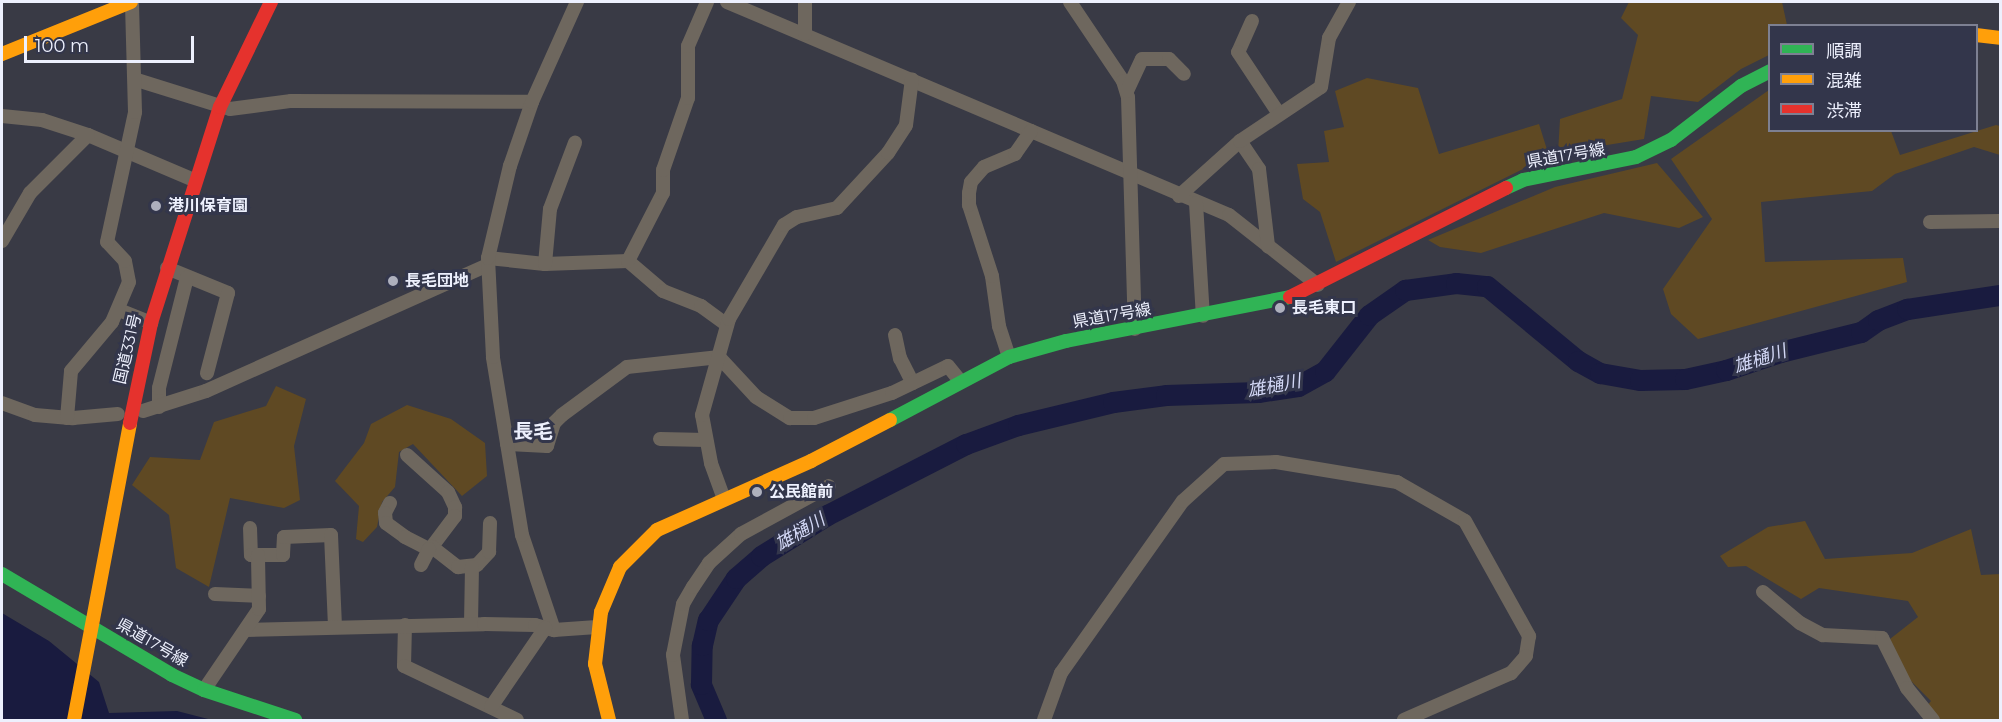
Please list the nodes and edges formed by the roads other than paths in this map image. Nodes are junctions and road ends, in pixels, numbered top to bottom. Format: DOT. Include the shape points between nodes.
graph roads {
  1 [pos="132,2"];
  2 [pos="271,2"];
  3 [pos="577,2"];
  4 [pos="707,2"];
  5 [pos="727,2"];
  6 [pos="806,2"];
  7 [pos="1070,2"];
  8 [pos="1349,2"];
  9 [pos="1252,21"];
  10 [pos="805,34"];
  11 [pos="1978,35"];
  12 [pos="2001,38"];
  13 [pos="2,54"];
  14 [pos="1768,72"];
  15 [pos="1184,74"];
  16 [pos="912,79"];
  17 [pos="136,80"];
  18 [pos="1126,91"];
  19 [pos="532,102"];
  20 [pos="220,108"];
  21 [pos="1279,114"];
  22 [pos="2,116"];
  23 [pos="1030,131"];
  24 [pos="88,135"];
  25 [pos="1240,141"];
  26 [pos="575,142"];
  27 [pos="128,151"];
  28 [pos="1131,176"];
  29 [pos="194,180"];
  30 [pos="1179,196"];
  31 [pos="1196,203"];
  32 [pos="2001,221"];
  33 [pos="1930,222"];
  34 [pos="2,241"];
  35 [pos="1268,246"];
  36 [pos="628,261"];
  37 [pos="488,262"];
  38 [pos="545,264"];
  39 [pos="167,268"];
  40 [pos="187,277"];
  41 [pos="1318,285"];
  42 [pos="119,310"];
  43 [pos="1203,316"];
  44 [pos="151,324"];
  45 [pos="727,325"];
  46 [pos="1135,329"];
  47 [pos="895,335"];
  48 [pos="719,357"];
  49 [pos="1009,357"];
  50 [pos="207,373"];
  51 [pos="960,381"];
  52 [pos="913,384"];
  53 [pos="2,403"];
  54 [pos="159,407"];
  55 [pos="143,411"];
  56 [pos="118,414"];
  57 [pos="67,418"];
  58 [pos="660,439"];
  59 [pos="706,440"];
  60 [pos="507,444"];
  61 [pos="407,455"];
  62 [pos="829,486"];
  63 [pos="724,499"];
  64 [pos="390,503"];
  65 [pos="490,523"];
  66 [pos="250,528"];
  67 [pos="430,548"];
  68 [pos="258,555"];
  69 [pos="421,566"];
  70 [pos="472,567"];
  71 [pos="2,574"];
  72 [pos="1763,592"];
  73 [pos="215,594"];
  74 [pos="259,596"];
  75 [pos="471,624"];
  76 [pos="405,625"];
  77 [pos="335,626"];
  78 [pos="597,627"];
  79 [pos="550,628"];
  80 [pos="246,630"];
  81 [pos="204,690"];
  82 [pos="494,708"];
  83 [pos="74,720"];
  84 [pos="295,720"];
  85 [pos="486,720"];
  86 [pos="517,720"];
  87 [pos="609,720"];
  88 [pos="682,720"];
  89 [pos="1044,720"];
  90 [pos="1404,720"];
  91 [pos="1933,720"];
  1 -- 13 [label="main road"];
  1 -- 17 [label="street"];
  2 -- 20 [label="main road, 国道331号"];
  3 -- 19 [label="street"];
  4 -- 36 [label="street" via="688,46 688,98 663,170 663,193"];
  5 -- 10 [label="street"];
  6 -- 10 [label="street"];
  7 -- 18 [label="street"];
  8 -- 21 [label="street" via="1329,38 1321,87"];
  9 -- 21 [label="street" via="1238,52"];
  10 -- 16 [label="street"];
  11 -- 12 [label="main road"];
  14 -- 41 [label="main road, 県道17号線" via="1741,86 1655,149 1616,163 1523,180"];
  15 -- 18 [label="street" via="1169,59 1142,59"];
  16 -- 23 [label="street"];
  16 -- 45 [label="street" via="906,125 888,153 837,208 797,217 784,225"];
  17 -- 20 [label="street" via="182,92"];
  17 -- 27 [label="street"];
  18 -- 28 [label="street"];
  19 -- 20 [label="street" via="291,101"];
  19 -- 37 [label="street" via="510,166"];
  20 -- 29 [label="main road, 国道331号"];
  21 -- 25 [label="street"];
  22 -- 24 [label="street" via="42,120"];
  23 -- 28 [label="street"];
  23 -- 49 [label="street" via="1015,154 984,167 971,182 969,193"];
  24 -- 27 [label="street"];
  24 -- 34 [label="street" via="30,193"];
  25 -- 30 [label="street"];
  25 -- 35 [label="street" via="1259,169"];
  26 -- 38 [label="street" via="550,209"];
  27 -- 29 [label="street"];
  27 -- 42 [label="street" via="107,242 130,272"];
  28 -- 30 [label="street"];
  28 -- 46 [label="street"];
  29 -- 39 [label="main road, 国道331号"];
  30 -- 31 [label="street"];
  31 -- 35 [label="street" via="1229,215"];
  31 -- 43 [label="street"];
  32 -- 33 [label="street"];
  35 -- 41 [label="street"];
  36 -- 38 [label="street"];
  36 -- 45 [label="street" via="663,291 701,306"];
  37 -- 38 [label="street"];
  37 -- 54 [label="street" via="206,392"];
  37 -- 60 [label="street" via="493,357"];
  39 -- 40 [label="street"];
  39 -- 44 [label="main road, 国道331号"];
  40 -- 50 [label="street" via="228,293"];
  40 -- 54 [label="street" via="159,388"];
  41 -- 43 [label="main road, 県道17号線" via="1268,304"];
  42 -- 44 [label="street"];
  42 -- 57 [label="street" via="102,337 71,371"];
  43 -- 46 [label="main road, 県道17号線"];
  44 -- 83 [label="main road, 国道331号" via="120,467"];
  45 -- 48 [label="street"];
  46 -- 49 [label="main road, 県道17号線"];
  47 -- 52 [label="street"];
  48 -- 52 [label="street" via="756,398 790,418 814,418"];
  48 -- 59 [label="street" via="702,415"];
  48 -- 60 [label="street" via="621,368 554,423 547,446"];
  49 -- 51 [label="main road, 県道17号線"];
  51 -- 52 [label="street" via="948,366"];
  51 -- 63 [label="main road, 県道17号線" via="811,461"];
  53 -- 57 [label="street" via="35,415"];
  54 -- 55 [label="street"];
  56 -- 57 [label="street"];
  58 -- 59 [label="street"];
  59 -- 63 [label="street"];
  60 -- 79 [label="street" via="522,535"];
  61 -- 67 [label="street" via="448,492 455,507 455,516"];
  62 -- 88 [label="street" via="734,538 709,563 693,587 683,604 673,655"];
  63 -- 78 [label="main road, 県道17号線" via="657,530 636,548 615,576"];
  64 -- 67 [label="street" via="386,523"];
  65 -- 70 [label="street" via="489,552"];
  66 -- 68 [label="street" via="251,555"];
  67 -- 69 [label="street"];
  67 -- 70 [label="street" via="458,567"];
  68 -- 74 [label="street"];
  68 -- 77 [label="street" via="283,555 284,537 330,535"];
  70 -- 75 [label="street"];
  71 -- 81 [label="main road, 県道17号線"];
  72 -- 91 [label="street" via="1800,623 1823,635 1882,638 1907,688"];
  73 -- 74 [label="street"];
  74 -- 80 [label="street" via="259,609"];
  75 -- 76 [label="street"];
  75 -- 79 [label="street"];
  76 -- 77 [label="street"];
  76 -- 82 [label="street" via="404,666"];
  77 -- 80 [label="street"];
  78 -- 79 [label="street"];
  78 -- 87 [label="main road, 県道17号線" via="595,664"];
  79 -- 82 [label="street"];
  80 -- 81 [label="street"];
  81 -- 84 [label="main road, 県道17号線"];
  82 -- 85 [label="street"];
  82 -- 86 [label="street"];
  89 -- 90 [label="street" via="1061,673 1183,501 1224,464 1276,462 1397,482 1465,521 1529,636 1526,656 1511,673"];
}
